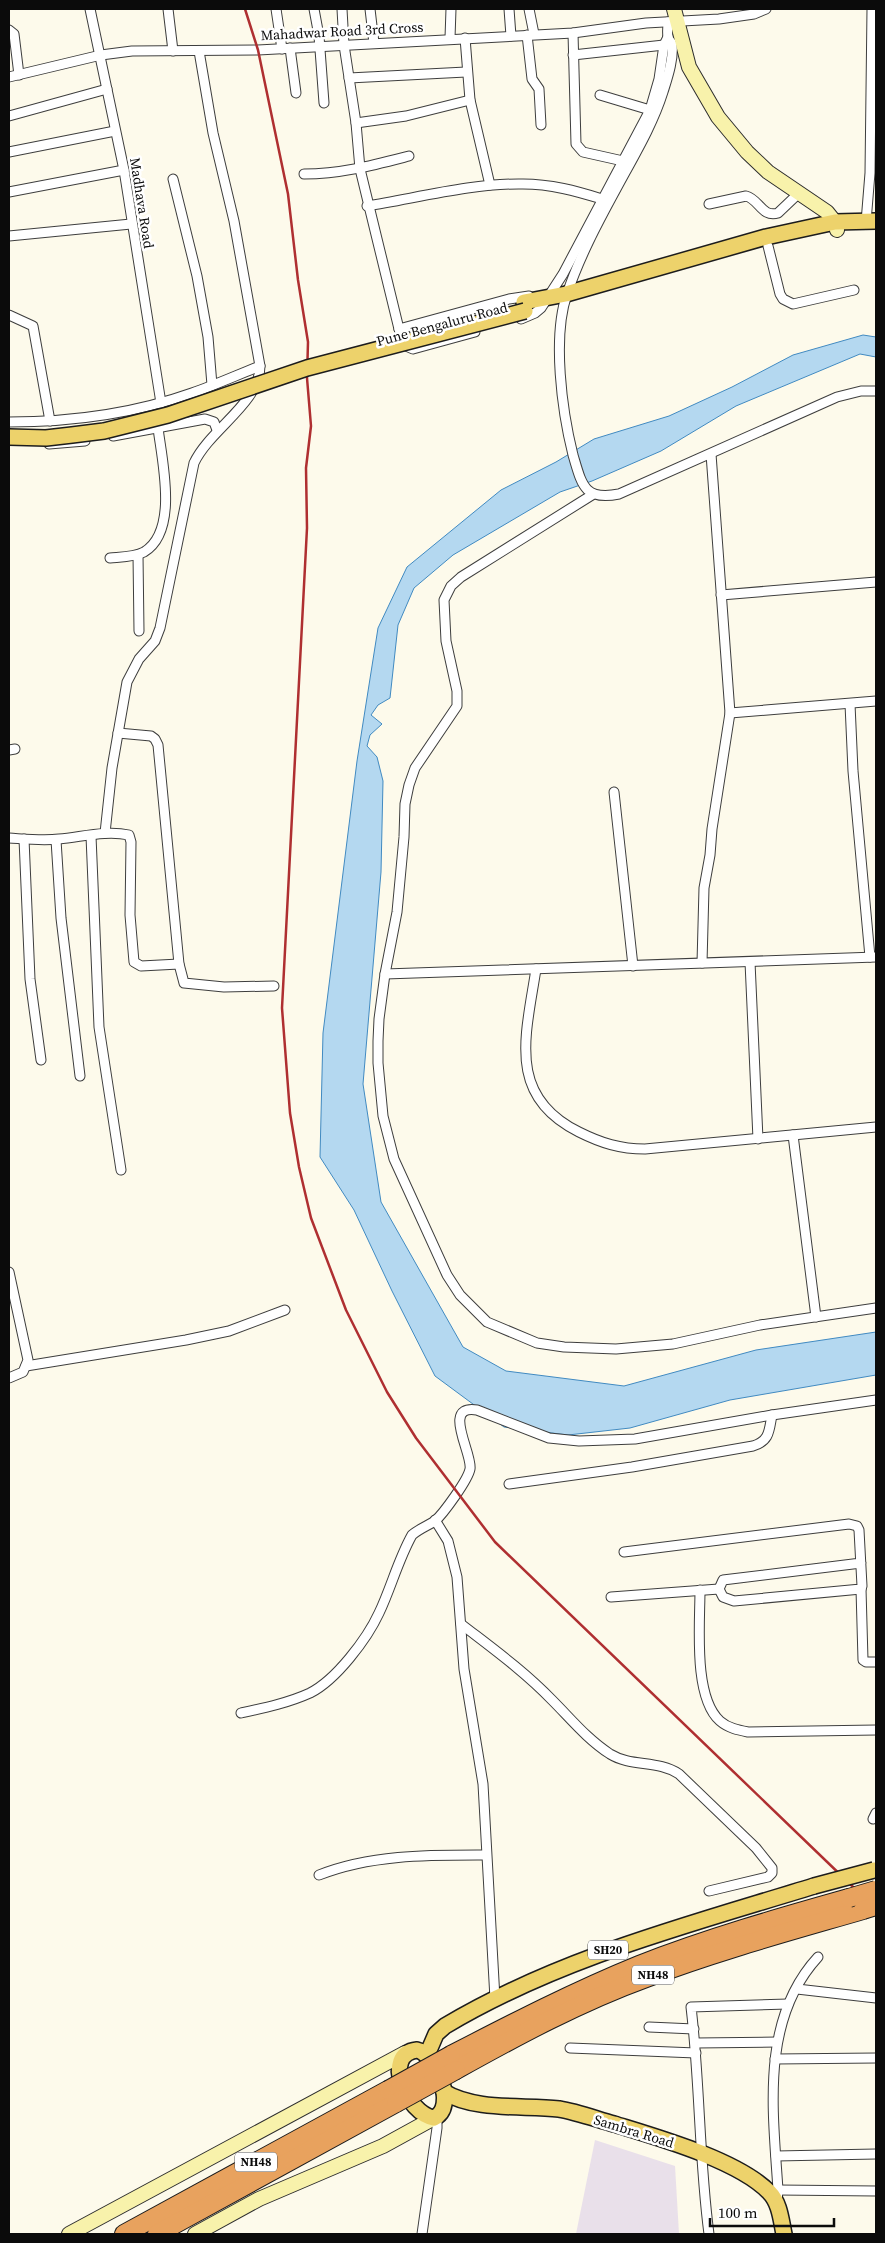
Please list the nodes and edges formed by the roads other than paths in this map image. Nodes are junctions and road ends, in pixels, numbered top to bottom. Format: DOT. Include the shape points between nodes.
graph roads {
  1 [pos="90,9"];
  2 [pos="168,9"];
  3 [pos="276,9"];
  4 [pos="314,9"];
  5 [pos="342,9"];
  6 [pos="370,9"];
  7 [pos="451,9"];
  8 [pos="509,9"];
  9 [pos="530,9"];
  10 [pos="674,9"];
  11 [pos="766,9"];
  12 [pos="872,9"];
  13 [pos="729,13"];
  14 [pos="673,22"];
  15 [pos="9,30"];
  16 [pos="573,33"];
  17 [pos="530,35"];
  18 [pos="511,36"];
  19 [pos="450,38"];
  20 [pos="465,38"];
  21 [pos="666,41"];
  22 [pos="374,44"];
  23 [pos="344,45"];
  24 [pos="320,47"];
  25 [pos="286,48"];
  26 [pos="173,51"];
  27 [pos="199,51"];
  28 [pos="101,55"];
  29 [pos="573,56"];
  30 [pos="466,72"];
  31 [pos="19,75"];
  32 [pos="9,78"];
  33 [pos="349,78"];
  34 [pos="107,89"];
  35 [pos="296,93"];
  36 [pos="600,95"];
  37 [pos="470,100"];
  38 [pos="324,103"];
  39 [pos="650,110"];
  40 [pos="9,116"];
  41 [pos="356,123"];
  42 [pos="541,125"];
  43 [pos="115,131"];
  44 [pos="9,152"];
  45 [pos="409,156"];
  46 [pos="623,161"];
  47 [pos="360,169"];
  48 [pos="124,170"];
  49 [pos="304,174"];
  50 [pos="173,179"];
  51 [pos="490,185"];
  52 [pos="9,192"];
  53 [pos="799,193"];
  54 [pos="602,199"];
  55 [pos="709,204"];
  56 [pos="367,206"];
  57 [pos="131,224"];
  58 [pos="873,224"];
  59 [pos="836,226"];
  60 [pos="9,236"];
  61 [pos="768,246"];
  62 [pos="854,290"];
  63 [pos="565,299"];
  64 [pos="535,304"];
  65 [pos="9,315"];
  66 [pos="399,329"];
  67 [pos="260,366"];
  68 [pos="212,385"];
  69 [pos="876,391"];
  70 [pos="161,403"];
  71 [pos="50,421"];
  72 [pos="9,422"];
  73 [pos="9,428"];
  74 [pos="158,428"];
  75 [pos="217,430"];
  76 [pos="9,437"];
  77 [pos="9,444"];
  78 [pos="711,454"];
  79 [pos="592,495"];
  80 [pos="138,555"];
  81 [pos="110,558"];
  82 [pos="876,582"];
  83 [pos="721,595"];
  84 [pos="139,631"];
  85 [pos="876,701"];
  86 [pos="850,704"];
  87 [pos="730,713"];
  88 [pos="118,733"];
  89 [pos="614,792"];
  90 [pos="105,833"];
  91 [pos="91,836"];
  92 [pos="9,838"];
  93 [pos="24,839"];
  94 [pos="56,840"];
  95 [pos="873,957"];
  96 [pos="750,962"];
  97 [pos="702,963"];
  98 [pos="179,964"];
  99 [pos="633,966"];
  100 [pos="536,970"];
  101 [pos="385,974"];
  102 [pos="274,986"];
  103 [pos="41,1060"];
  104 [pos="80,1076"];
  105 [pos="876,1127"];
  106 [pos="794,1136"];
  107 [pos="758,1139"];
  108 [pos="121,1170"];
  109 [pos="9,1272"];
  110 [pos="876,1308"];
  111 [pos="285,1310"];
  112 [pos="816,1317"];
  113 [pos="26,1366"];
  114 [pos="9,1378"];
  115 [pos="876,1400"];
  116 [pos="772,1414"];
  117 [pos="509,1484"];
  118 [pos="435,1520"];
  119 [pos="624,1552"];
  120 [pos="861,1564"];
  121 [pos="719,1589"];
  122 [pos="861,1589"];
  123 [pos="700,1590"];
  124 [pos="611,1597"];
  125 [pos="461,1624"];
  126 [pos="876,1662"];
  127 [pos="241,1713"];
  128 [pos="876,1730"];
  129 [pos="486,1855"];
  130 [pos="875,1870"];
  131 [pos="320,1875"];
  132 [pos="876,1890"];
  133 [pos="709,1891"];
  134 [pos="870,1908"];
  135 [pos="818,1957"];
  136 [pos="797,1989"];
  137 [pos="876,1998"];
  138 [pos="495,1999"];
  139 [pos="788,2004"];
  140 [pos="649,2027"];
  141 [pos="694,2030"];
  142 [pos="777,2042"];
  143 [pos="696,2043"];
  144 [pos="570,2048"];
  145 [pos="696,2053"];
  146 [pos="405,2054"];
  147 [pos="427,2055"];
  148 [pos="876,2058"];
  149 [pos="775,2059"];
  150 [pos="453,2063"];
  151 [pos="444,2092"];
  152 [pos="392,2097"];
  153 [pos="435,2117"];
  154 [pos="701,2154"];
  155 [pos="876,2154"];
  156 [pos="776,2156"];
  157 [pos="876,2191"];
  158 [pos="777,2196"];
  159 [pos="69,2234"];
  160 [pos="124,2234"];
  161 [pos="157,2234"];
  162 [pos="195,2234"];
  163 [pos="422,2234"];
  164 [pos="708,2234"];
  165 [pos="784,2234"];
  1 -- 28 [label="street, Madhava Road"];
  2 -- 26 [label="street"];
  3 -- 25 [label="street"];
  4 -- 24 [label="street"];
  5 -- 23 [label="street"];
  6 -- 22 [label="street"];
  7 -- 19 [label="street"];
  8 -- 18 [label="street"];
  9 -- 17 [label="street"];
  10 -- 14 [label="street"];
  11 -- 13 [label="street, Mahadwar Road 3rd Cross" via="754,14"];
  12 -- 58 [label="street" via="870,173"];
  13 -- 14 [label="street, Mahadwar Road 3rd Cross"];
  14 -- 16 [label="street, Mahadwar Road 3rd Cross"];
  14 -- 21 [label="street"];
  14 -- 53 [label="street" via="689,67 718,117 768,172"];
  15 -- 31 [label="street" via="14,34"];
  16 -- 17 [label="street, Mahadwar Road 3rd Cross"];
  16 -- 29 [label="street"];
  17 -- 18 [label="street, Mahadwar Road 3rd Cross"];
  17 -- 42 [label="street" via="531,76 539,90"];
  18 -- 20 [label="street, Mahadwar Road 3rd Cross"];
  19 -- 20 [label="street, Mahadwar Road 3rd Cross"];
  19 -- 22 [label="street, Mahadwar Road 3rd Cross"];
  20 -- 30 [label="street"];
  21 -- 29 [label="street"];
  21 -- 39 [label="street"];
  21 -- 63 [label="street" via="672,44 670,62 656,112 594,230"];
  22 -- 23 [label="street, Mahadwar Road 3rd Cross"];
  23 -- 24 [label="street, Mahadwar Road 3rd Cross"];
  23 -- 33 [label="street"];
  24 -- 25 [label="street, Mahadwar Road 3rd Cross"];
  24 -- 38 [label="street"];
  25 -- 27 [label="street, Mahadwar Road 3rd Cross"];
  25 -- 35 [label="street"];
  26 -- 27 [label="street, Mahadwar Road 3rd Cross"];
  26 -- 28 [label="street, Mahadwar Road 3rd Cross"];
  27 -- 67 [label="street"];
  28 -- 31 [label="street, Mahadwar Road 3rd Cross"];
  28 -- 34 [label="street, Madhava Road"];
  29 -- 46 [label="street" via="576,144 583,152"];
  30 -- 33 [label="street"];
  30 -- 37 [label="street"];
  31 -- 32 [label="street, Mahadwar Road 3rd Cross"];
  33 -- 41 [label="street"];
  34 -- 40 [label="street"];
  34 -- 43 [label="street, Madhava Road"];
  36 -- 39 [label="street"];
  37 -- 41 [label="street" via="406,116"];
  37 -- 51 [label="street"];
  39 -- 46 [label="street"];
  41 -- 47 [label="street"];
  43 -- 44 [label="street"];
  43 -- 48 [label="street, Madhava Road"];
  45 -- 47 [label="street"];
  46 -- 54 [label="street"];
  47 -- 49 [label="street"];
  47 -- 56 [label="street"];
  48 -- 52 [label="street"];
  48 -- 57 [label="street, Madhava Road"];
  50 -- 68 [label="street" via="197,276 208,337"];
  51 -- 54 [label="street" via="546,186"];
  51 -- 56 [label="street"];
  53 -- 55 [label="street" via="773,214 764,212 751,197 746,196"];
  53 -- 59 [label="street" via="826,212"];
  54 -- 64 [label="street" via="563,274"];
  56 -- 66 [label="street"];
  57 -- 60 [label="street"];
  57 -- 70 [label="street, Madhava Road"];
  58 -- 59 [label="main road"];
  59 -- 61 [label="main road"];
  59 -- 63 [label="main road" via="766,237"];
  61 -- 62 [label="street" via="780,294 787,303"];
  61 -- 63 [label="main road" via="610,293"];
  63 -- 64 [label="main road"];
  63 -- 79 [label="street" via="560,355 569,436 577,469"];
  64 -- 66 [label="street" via="530,296 509,298"];
  64 -- 66 [label="street" via="528,316 413,349 406,346"];
  64 -- 73 [label="main road, Pune Bengaluru Road" via="308,358 118,420 69,427"];
  64 -- 76 [label="main road, bridge" via="314,366 168,416 72,435"];
  65 -- 71 [label="street" via="33,326"];
  67 -- 68 [label="street"];
  67 -- 75 [label="street" via="260,378 254,390"];
  68 -- 70 [label="street"];
  69 -- 78 [label="street" via="837,397"];
  70 -- 71 [label="street" via="94,417"];
  71 -- 72 [label="street"];
  74 -- 75 [label="street" via="206,419 214,422"];
  74 -- 77 [label="street" via="64,444"];
  74 -- 80 [label="street" via="164,522 157,540"];
  75 -- 88 [label="street" via="201,448 194,463 160,628 155,641 129,676"];
  78 -- 79 [label="street" via="618,494"];
  78 -- 83 [label="street"];
  79 -- 101 [label="street" via="461,577 451,586 444,600 446,641 457,691 457,706 415,768 409,785 397,912"];
  80 -- 81 [label="street"];
  80 -- 84 [label="street"];
  82 -- 83 [label="street"];
  83 -- 87 [label="street"];
  85 -- 86 [label="street"];
  86 -- 87 [label="street"];
  86 -- 95 [label="street" via="854,781"];
  87 -- 97 [label="street" via="704,888"];
  88 -- 90 [label="street"];
  88 -- 98 [label="street" via="151,736 158,745"];
  89 -- 99 [label="street"];
  90 -- 91 [label="street"];
  90 -- 98 [label="street" via="131,837 130,915 134,962 141,966"];
  91 -- 94 [label="street"];
  91 -- 108 [label="street" via="99,1027"];
  92 -- 93 [label="street"];
  93 -- 94 [label="street"];
  93 -- 103 [label="street" via="30,979"];
  94 -- 104 [label="street" via="60,918"];
  95 -- 96 [label="street"];
  96 -- 97 [label="street"];
  96 -- 107 [label="street"];
  97 -- 99 [label="street"];
  98 -- 102 [label="street" via="182,980 189,985"];
  99 -- 100 [label="street"];
  100 -- 101 [label="street"];
  100 -- 107 [label="street" via="525,1056 532,1088 555,1117 616,1148"];
  101 -- 112 [label="street" via="378,1063 383,1116 394,1159 447,1275 460,1295 487,1322 537,1344 616,1349 673,1344 760,1325"];
  105 -- 106 [label="street"];
  106 -- 107 [label="street"];
  106 -- 112 [label="street"];
  109 -- 113 [label="street" via="27,1351"];
  110 -- 112 [label="street"];
  111 -- 113 [label="street" via="220,1333"];
  113 -- 114 [label="street" via="23,1372"];
  115 -- 116 [label="street"];
  116 -- 117 [label="street" via="769,1435 753,1446"];
  116 -- 118 [label="street" via="635,1439 579,1441 549,1438 477,1410 466,1410 459,1421 470,1472"];
  118 -- 125 [label="street" via="448,1541 453,1557"];
  118 -- 127 [label="street" via="412,1535 368,1634 330,1678 312,1692 295,1699"];
  119 -- 120 [label="street" via="849,1524 859,1530"];
  120 -- 121 [label="street" via="728,1579 723,1580"];
  120 -- 122 [label="street"];
  121 -- 122 [label="street" via="723,1597 734,1600"];
  121 -- 123 [label="street"];
  122 -- 126 [label="street" via="863,1660"];
  123 -- 124 [label="street"];
  123 -- 128 [label="street" via="701,1668 710,1706 719,1720 733,1729 748,1732"];
  125 -- 129 [label="street" via="464,1669 483,1784"];
  125 -- 133 [label="street" via="516,1666 581,1732 612,1755 664,1766 679,1774 756,1848 772,1868 768,1877"];
  129 -- 131 [label="street" via="377,1860"];
  129 -- 138 [label="street"];
  130 -- 138 [label="main road, SH20, bridge" via="617,1947 528,1982"];
  132 -- 150 [label="highway, NH48, bridge" via="722,1935 639,1965 573,1994"];
  134 -- 150 [label="highway, NH48" via="644,1978"];
  135 -- 136 [label="street"];
  136 -- 137 [label="street"];
  136 -- 139 [label="street"];
  138 -- 147 [label="main road, SH20" via="436,2034"];
  139 -- 141 [label="street" via="691,2007"];
  139 -- 142 [label="street"];
  140 -- 141 [label="street"];
  141 -- 143 [label="street"];
  142 -- 143 [label="street"];
  142 -- 149 [label="street"];
  143 -- 145 [label="street"];
  144 -- 145 [label="street"];
  145 -- 154 [label="street"];
  146 -- 147 [label="main road" via="417,2050"];
  146 -- 153 [label="main road" via="399,2070 405,2092 419,2113"];
  146 -- 159 [label="street"];
  147 -- 151 [label="main road"];
  148 -- 149 [label="street"];
  149 -- 156 [label="street"];
  150 -- 152 [label="highway, NH48, bridge"];
  151 -- 153 [label="main road" via="444,2107"];
  151 -- 154 [label="main road, Sambra Road" via="463,2102 566,2110 665,2139"];
  152 -- 160 [label="highway, NH48"];
  152 -- 161 [label="highway, NH48"];
  153 -- 162 [label="street" via="383,2146 258,2199"];
  153 -- 163 [label="street" via="437,2128"];
  154 -- 158 [label="main road, Sambra Road" via="752,2178"];
  154 -- 164 [label="street"];
  155 -- 156 [label="street"];
  156 -- 158 [label="street"];
  157 -- 158 [label="street"];
  158 -- 165 [label="main road, Sambra Road"];
}
